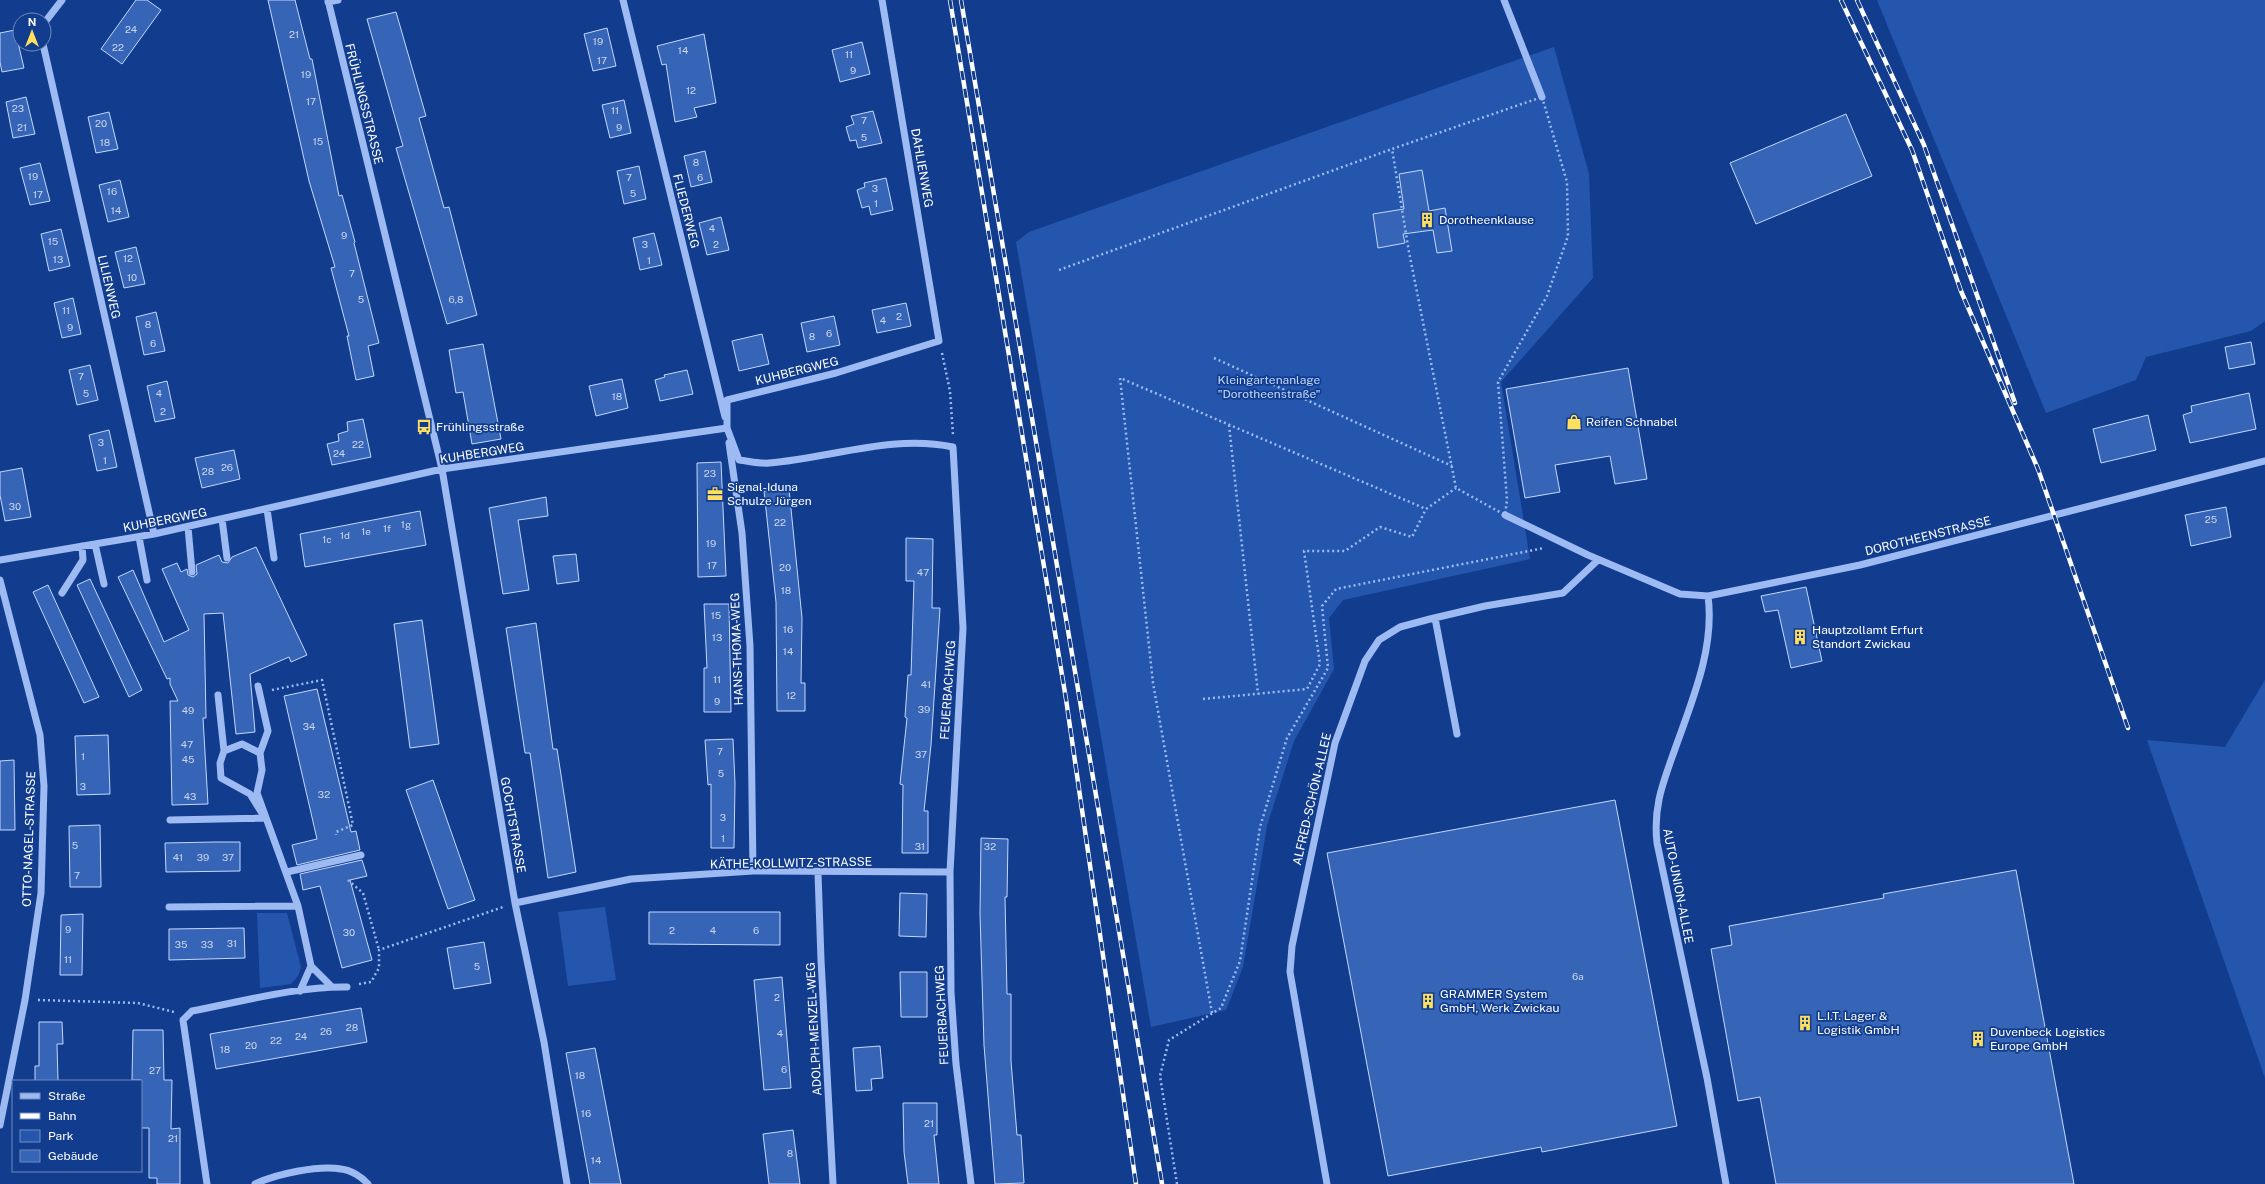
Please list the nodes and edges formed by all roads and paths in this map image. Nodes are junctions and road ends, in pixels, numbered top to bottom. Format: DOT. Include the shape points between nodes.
graph roads {
  1 [pos="62,0"];
  2 [pos="338,0"];
  3 [pos="623,0"];
  4 [pos="882,0"];
  5 [pos="1504,0"];
  6 [pos="328,1"];
  7 [pos="52,13"];
  8 [pos="45,52"];
  9 [pos="1542,96"];
  10 [pos="1392,149"];
  11 [pos="1059,270"];
  12 [pos="940,341"];
  13 [pos="1214,358"];
  14 [pos="1229,425"];
  15 [pos="727,428"];
  16 [pos="953,447"];
  17 [pos="2265,461"];
  18 [pos="1452,466"];
  19 [pos="442,469"];
  20 [pos="1456,488"];
  21 [pos="267,509"];
  22 [pos="1426,509"];
  23 [pos="1505,515"];
  24 [pos="222,519"];
  25 [pos="188,527"];
  26 [pos="154,534"];
  27 [pos="139,537"];
  28 [pos="95,544"];
  29 [pos="1566,544"];
  30 [pos="82,546"];
  31 [pos="227,558"];
  32 [pos="274,558"];
  33 [pos="0,560"];
  34 [pos="1598,560"];
  35 [pos="192,572"];
  36 [pos="0,580"];
  37 [pos="147,580"];
  38 [pos="104,584"];
  39 [pos="62,593"];
  40 [pos="1708,596"];
  41 [pos="1435,618"];
  42 [pos="259,689"];
  43 [pos="1258,694"];
  44 [pos="218,695"];
  45 [pos="1203,699"];
  46 [pos="1457,734"];
  47 [pos="224,751"];
  48 [pos="260,752"];
  49 [pos="265,818"];
  50 [pos="170,820"];
  51 [pos="336,835"];
  52 [pos="361,855"];
  53 [pos="287,872"];
  54 [pos="753,872"];
  55 [pos="950,872"];
  56 [pos="818,873"];
  57 [pos="348,880"];
  58 [pos="515,903"];
  59 [pos="298,906"];
  60 [pos="169,907"];
  61 [pos="379,950"];
  62 [pos="311,966"];
  63 [pos="332,987"];
  64 [pos="347,987"];
  65 [pos="300,991"];
  66 [pos="26,1000"];
  67 [pos="1212,1013"];
  68 [pos="183,1020"];
  69 [pos="0,1125"];
  70 [pos="207,1184"];
  71 [pos="255,1184"];
  72 [pos="368,1184"];
  73 [pos="567,1184"];
  74 [pos="833,1184"];
  75 [pos="970,1184"];
  76 [pos="1177,1184"];
  77 [pos="1327,1184"];
  78 [pos="1726,1184"];
  1 -- 7 [label="street"];
  2 -- 6 [label="street"];
  3 -- 15 [label="street, FLIEDERWEG"];
  4 -- 12 [label="street, DAHLIENWEG"];
  5 -- 9 [label="street"];
  6 -- 19 [label="street, FRÜHLINGSSTRASSE"];
  8 -- 26 [label="street, LILIENWEG"];
  9 -- 10 [label="path"];
  9 -- 23 [label="path" via="1567,182 1568,236 1547,296 1498,382 1507,500"];
  10 -- 11 [label="path"];
  10 -- 18 [label="path"];
  12 -- 15 [label="street, KUHBERGWEG" via="836,373 727,400"];
  12 -- 16 [label="path" via="950,391"];
  13 -- 18 [label="path"];
  14 -- 22 [label="path"];
  14 -- 43 [label="path"];
  14 -- 67 [label="path" via="1120,378 1153,683"];
  15 -- 16 [label="street" via="739,460 768,463 886,445 938,444"];
  15 -- 19 [label="street, KUHBERGWEG"];
  15 -- 54 [label="street, HANS-THOMA-WEG" via="742,533 750,646"];
  16 -- 55 [label="street, FEUERBACHWEG" via="963,628"];
  17 -- 40 [label="street, DOROTHEENSTRASSE" via="1860,565"];
  18 -- 20 [label="path"];
  19 -- 21 [label="street, KUHBERGWEG"];
  19 -- 58 [label="street, GOCHTSTRASSE"];
  20 -- 22 [label="path"];
  20 -- 23 [label="path"];
  21 -- 24 [label="street, KUHBERGWEG"];
  21 -- 32 [label="street"];
  22 -- 43 [label="path" via="1412,537 1380,527 1345,551 1304,551 1320,664 1307,689"];
  23 -- 29 [label="street, DOROTHEENSTRASSE"];
  24 -- 25 [label="street, KUHBERGWEG"];
  24 -- 31 [label="street"];
  25 -- 26 [label="street, KUHBERGWEG"];
  25 -- 35 [label="street"];
  26 -- 27 [label="street, KUHBERGWEG"];
  27 -- 28 [label="street, KUHBERGWEG"];
  27 -- 37 [label="street"];
  28 -- 30 [label="street, KUHBERGWEG"];
  28 -- 38 [label="street"];
  29 -- 34 [label="street, DOROTHEENSTRASSE"];
  29 -- 67 [label="path" via="1336,589 1322,606 1328,668 1287,738 1260,827 1240,961 1221,1008"];
  30 -- 33 [label="street, KUHBERGWEG"];
  30 -- 39 [label="street" via="82,560"];
  34 -- 40 [label="street, DOROTHEENSTRASSE" via="1680,594"];
  34 -- 41 [label="street, ALFRED-SCHÖN-ALLEE" via="1563,593 1485,606"];
  36 -- 66 [label="street, OTTO-NAGEL-STRASSE" via="40,735 44,786 41,893"];
  40 -- 78 [label="street, AUTO-UNION-ALLEE" via="1710,619 1705,653 1690,707 1659,795 1654,822 1707,1078"];
  41 -- 46 [label="street"];
  41 -- 77 [label="street, ALFRED-SCHÖN-ALLEE" via="1400,627 1379,640 1365,661 1335,743 1292,946 1290,972"];
  42 -- 48 [label="street" via="268,730"];
  42 -- 51 [label="path" via="322,680 353,825 336,832"];
  43 -- 45 [label="path"];
  44 -- 47 [label="street"];
  47 -- 48 [label="street" via="242,744"];
  47 -- 49 [label="street" via="220,763 222,778 250,794"];
  48 -- 49 [label="street" via="262,770 257,793"];
  49 -- 50 [label="street"];
  49 -- 53 [label="street"];
  52 -- 53 [label="street"];
  53 -- 59 [label="street"];
  54 -- 56 [label="street, KÄTHE-KOLLWITZ-STRASSE"];
  54 -- 58 [label="street, KÄTHE-KOLLWITZ-STRASSE" via="631,879"];
  55 -- 56 [label="street, KÄTHE-KOLLWITZ-STRASSE"];
  55 -- 75 [label="street, FEUERBACHWEG" via="951,992"];
  56 -- 74 [label="street, ADOLPH-MENZEL-WEG" via="820,960"];
  57 -- 61 [label="path" via="363,893"];
  58 -- 61 [label="path"];
  58 -- 73 [label="street, GOCHTSTRASSE" via="544,1042"];
  59 -- 60 [label="street"];
  59 -- 62 [label="street"];
  61 -- 64 [label="path" via="379,968 371,982"];
  62 -- 63 [label="street"];
  62 -- 65 [label="street"];
  63 -- 64 [label="street"];
  63 -- 65 [label="street"];
  65 -- 68 [label="street" via="192,1011"];
  66 -- 68 [label="path" via="138,1003 176,1012"];
  66 -- 69 [label="street, OTTO-NAGEL-STRASSE"];
  67 -- 76 [label="path" via="1169,1040 1160,1076"];
  68 -- 70 [label="street"];
  71 -- 72 [label="street" via="268,1178 326,1168 348,1171"];
}
